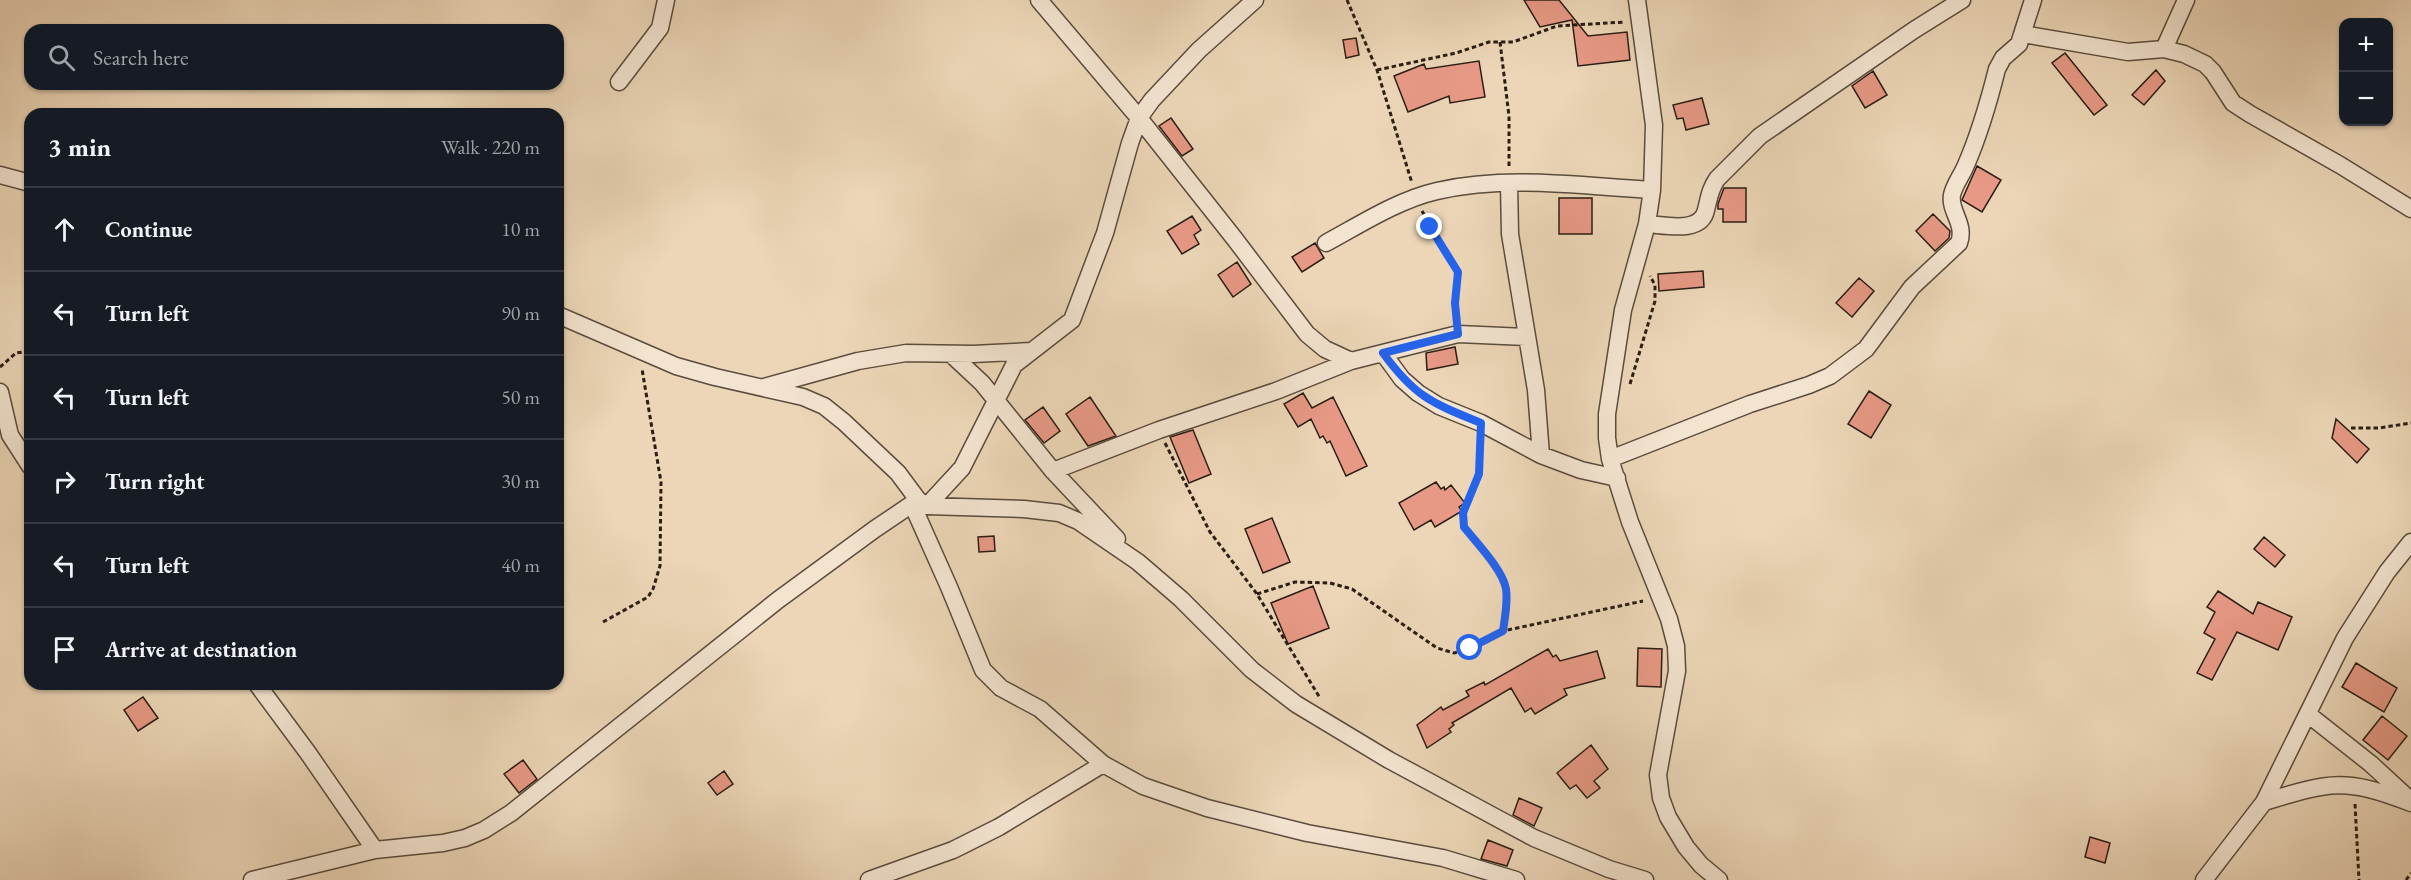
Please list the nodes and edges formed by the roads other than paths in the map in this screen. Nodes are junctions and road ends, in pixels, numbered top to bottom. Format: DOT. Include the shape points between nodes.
graph roads {
  1 [pos="666,0"];
  2 [pos="1038,0"];
  3 [pos="1255,0"];
  4 [pos="1637,0"];
  5 [pos="1962,0"];
  6 [pos="2032,0"];
  7 [pos="2186,0"];
  8 [pos="2023,34"];
  9 [pos="2164,49"];
  10 [pos="619,82"];
  11 [pos="1139,118"];
  12 [pos="0,175"];
  13 [pos="24,181"];
  14 [pos="1509,184"];
  15 [pos="1652,190"];
  16 [pos="2411,209"];
  17 [pos="1647,224"];
  18 [pos="1326,243"];
  19 [pos="564,318"];
  20 [pos="1527,337"];
  21 [pos="1031,351"];
  22 [pos="1383,353"];
  23 [pos="952,355"];
  24 [pos="1351,361"];
  25 [pos="764,387"];
  26 [pos="0,392"];
  27 [pos="997,400"];
  28 [pos="1541,454"];
  29 [pos="24,457"];
  30 [pos="1610,459"];
  31 [pos="1053,471"];
  32 [pos="1617,478"];
  33 [pos="919,503"];
  34 [pos="2411,542"];
  35 [pos="1138,562"];
  36 [pos="261,690"];
  37 [pos="2308,715"];
  38 [pos="1103,764"];
  39 [pos="2264,802"];
  40 [pos="2411,802"];
  41 [pos="375,850"];
  42 [pos="252,880"];
  43 [pos="869,880"];
  44 [pos="1516,880"];
  45 [pos="1645,880"];
  46 [pos="1719,880"];
  47 [pos="2204,880"];
  1 -- 10 [label="street" via="660,27"];
  2 -- 11 [label="street"];
  3 -- 11 [label="street" via="1199,50"];
  4 -- 15 [label="street" via="1654,125"];
  5 -- 17 [label="street" via="1761,136 1711,187 1706,213 1698,222 1687,226"];
  6 -- 8 [label="street"];
  7 -- 9 [label="street"];
  8 -- 9 [label="street" via="2128,52"];
  8 -- 30 [label="street" via="1998,69 1966,165 1952,194 1960,220 1959,243 1912,287 1866,349 1830,376"];
  9 -- 16 [label="street" via="2205,64 2241,109"];
  11 -- 21 [label="street" via="1105,233 1075,314 1068,324"];
  11 -- 24 [label="street" via="1306,334 1325,350"];
  12 -- 13 [label="street"];
  14 -- 15 [label="street"];
  14 -- 18 [label="street" via="1456,188 1416,198"];
  14 -- 20 [label="street" via="1510,234"];
  15 -- 17 [label="street"];
  17 -- 30 [label="street" via="1623,310 1607,414"];
  19 -- 25 [label="street" via="638,351 715,377"];
  20 -- 22 [label="street" via="1458,334"];
  20 -- 28 [label="street"];
  21 -- 23 [label="street"];
  21 -- 27 [label="street" via="1014,364"];
  22 -- 24 [label="street"];
  22 -- 28 [label="street" via="1418,393"];
  23 -- 25 [label="street" via="906,353 858,361"];
  23 -- 27 [label="street"];
  24 -- 31 [label="street"];
  25 -- 33 [label="street" via="803,397 830,411 898,473"];
  26 -- 29 [label="street" via="10,435"];
  27 -- 31 [label="street"];
  27 -- 33 [label="street" via="962,468"];
  28 -- 32 [label="street" via="1581,470"];
  30 -- 32 [label="street"];
  31 -- 35 [label="street"];
  32 -- 46 [label="street" via="1676,646 1677,671 1658,775 1661,798 1686,847"];
  33 -- 35 [label="street" via="939,508 1059,513 1078,521"];
  33 -- 38 [label="street" via="983,670 1001,688 1040,709"];
  33 -- 41 [label="street" via="778,600 511,813 465,838"];
  34 -- 37 [label="street" via="2387,572 2346,638"];
  35 -- 45 [label="street" via="1252,670 1296,704 1389,760 1534,838"];
  36 -- 41 [label="street"];
  37 -- 39 [label="street"];
  37 -- 40 [label="street"];
  38 -- 43 [label="street" via="953,850"];
  38 -- 44 [label="street" via="1143,786 1207,808 1307,833 1443,858"];
  39 -- 40 [label="street" via="2311,787 2337,784 2375,789"];
  39 -- 47 [label="street"];
  41 -- 42 [label="street"];
}
